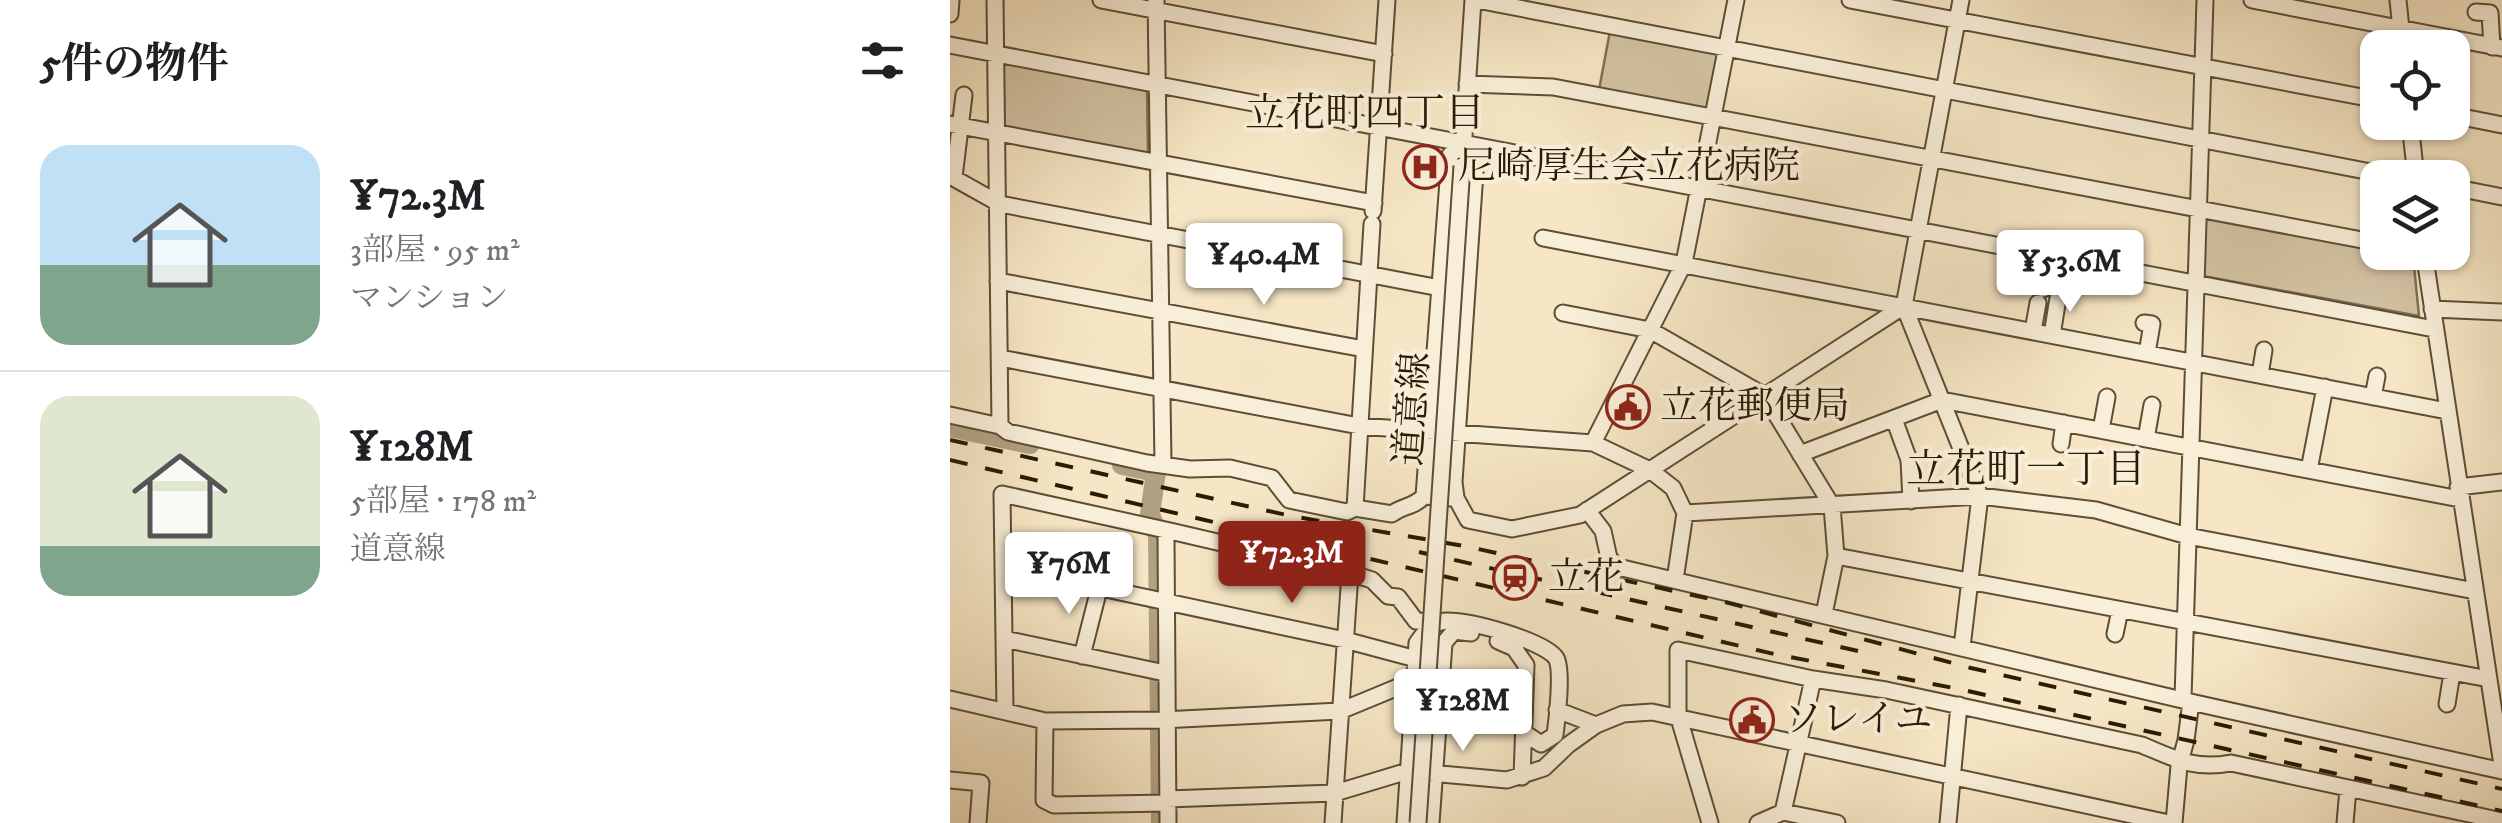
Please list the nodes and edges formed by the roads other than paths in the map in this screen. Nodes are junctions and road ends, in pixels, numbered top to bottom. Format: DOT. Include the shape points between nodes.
graph roads {
  1 [pos="951,0"];
  2 [pos="995,0"];
  3 [pos="1102,0"];
  4 [pos="1387,0"];
  5 [pos="1475,0"];
  6 [pos="1736,0"];
  7 [pos="1850,0"];
  8 [pos="1961,0"];
  9 [pos="2205,0"];
  10 [pos="2257,0"];
  11 [pos="2398,0"];
  12 [pos="1152,7"];
  13 [pos="1557,7"];
  14 [pos="2476,12"];
  15 [pos="950,14"];
  16 [pos="1958,21"];
  17 [pos="2402,27"];
  18 [pos="2402,30"];
  19 [pos="950,46"];
  20 [pos="2497,47"];
  21 [pos="1727,48"];
  22 [pos="996,54"];
  23 [pos="1384,54"];
  24 [pos="2202,67"];
  25 [pos="1152,83"];
  26 [pos="1468,84"];
  27 [pos="1945,90"];
  28 [pos="964,95"];
  29 [pos="2360,97"];
  30 [pos="1714,118"];
  31 [pos="2470,118"];
  32 [pos="2502,124"];
  33 [pos="955,125"];
  34 [pos="1378,126"];
  35 [pos="997,132"];
  36 [pos="2199,138"];
  37 [pos="1464,144"];
  38 [pos="1932,159"];
  39 [pos="1154,161"];
  40 [pos="2360,170"];
  41 [pos="952,176"];
  42 [pos="1699,188"];
  43 [pos="2470,191"];
  44 [pos="2502,196"];
  45 [pos="997,202"];
  46 [pos="2197,210"];
  47 [pos="1373,215"];
  48 [pos="1919,230"];
  49 [pos="1155,233"];
  50 [pos="1543,238"];
  51 [pos="2360,240"];
  52 [pos="2049,255"];
  53 [pos="1684,263"];
  54 [pos="2427,270"];
  55 [pos="1369,274"];
  56 [pos="998,280"];
  57 [pos="2195,283"];
  58 [pos="1440,288"];
  59 [pos="2058,298"];
  60 [pos="1904,306"];
  61 [pos="2432,309"];
  62 [pos="1156,311"];
  63 [pos="2502,312"];
  64 [pos="1562,314"];
  65 [pos="2144,322"];
  66 [pos="2434,329"];
  67 [pos="1650,330"];
  68 [pos="2033,331"];
  69 [pos="2052,335"];
  70 [pos="1364,349"];
  71 [pos="2264,350"];
  72 [pos="2148,353"];
  73 [pos="1000,358"];
  74 [pos="2193,362"];
  75 [pos="2260,374"];
  76 [pos="2377,376"];
  77 [pos="2325,387"];
  78 [pos="1157,388"];
  79 [pos="1765,396"];
  80 [pos="2374,396"];
  81 [pos="2107,397"];
  82 [pos="1942,400"];
  83 [pos="2152,405"];
  84 [pos="2447,411"];
  85 [pos="950,415"];
  86 [pos="1894,418"];
  87 [pos="2064,423"];
  88 [pos="1000,426"];
  89 [pos="1359,426"];
  90 [pos="2101,430"];
  91 [pos="1430,432"];
  92 [pos="1458,434"];
  93 [pos="2146,439"];
  94 [pos="1593,443"];
  95 [pos="2061,444"];
  96 [pos="2191,447"];
  97 [pos="1800,454"];
  98 [pos="1158,463"];
  99 [pos="1650,470"];
  100 [pos="2310,470"];
  101 [pos="2502,482"];
  102 [pos="2459,493"];
  103 [pos="1424,496"];
  104 [pos="1980,496"];
  105 [pos="1456,498"];
  106 [pos="1911,500"];
  107 [pos="1832,506"];
  108 [pos="1356,508"];
  109 [pos="1588,510"];
  110 [pos="1685,514"];
  111 [pos="1161,530"];
  112 [pos="2188,536"];
  113 [pos="1836,556"];
  114 [pos="1002,567"];
  115 [pos="1350,572"];
  116 [pos="1675,580"];
  117 [pos="1970,580"];
  118 [pos="1098,589"];
  119 [pos="2475,591"];
  120 [pos="1160,602"];
  121 [pos="2120,610"];
  122 [pos="1824,614"];
  123 [pos="1442,622"];
  124 [pos="2186,623"];
  125 [pos="2115,634"];
  126 [pos="1004,639"];
  127 [pos="1345,640"];
  128 [pos="1541,646"];
  129 [pos="1962,647"];
  130 [pos="1417,651"];
  131 [pos="1082,656"];
  132 [pos="1526,664"];
  133 [pos="1162,673"];
  134 [pos="2452,673"];
  135 [pos="1813,679"];
  136 [pos="1415,680"];
  137 [pos="2489,680"];
  138 [pos="1441,681"];
  139 [pos="950,699"];
  140 [pos="2187,700"];
  141 [pos="2447,704"];
  142 [pos="1959,705"];
  143 [pos="1558,710"];
  144 [pos="1340,711"];
  145 [pos="1005,712"];
  146 [pos="1678,715"];
  147 [pos="1162,720"];
  148 [pos="1045,721"];
  149 [pos="1596,725"];
  150 [pos="1523,732"];
  151 [pos="1799,742"];
  152 [pos="2181,761"];
  153 [pos="2502,768"];
  154 [pos="1408,771"];
  155 [pos="1434,773"];
  156 [pos="1953,775"];
  157 [pos="1522,777"];
  158 [pos="950,780"];
  159 [pos="2348,789"];
  160 [pos="1335,793"];
  161 [pos="1163,802"];
  162 [pos="1783,812"];
  163 [pos="2458,818"];
  164 [pos="2502,821"];
  165 [pos="982,822"];
  166 [pos="1168,823"];
  167 [pos="1333,823"];
  168 [pos="1405,823"];
  169 [pos="1418,823"];
  170 [pos="1431,823"];
  171 [pos="1710,823"];
  172 [pos="1758,823"];
  173 [pos="1837,823"];
  174 [pos="1948,823"];
  175 [pos="2171,823"];
  176 [pos="2345,823"];
  1 -- 15 [label="street"];
  2 -- 22 [label="street"];
  3 -- 12 [label="street"];
  4 -- 23 [label="street"];
  5 -- 13 [label="street"];
  5 -- 26 [label="street, 道意線"];
  6 -- 21 [label="street"];
  7 -- 16 [label="street"];
  8 -- 16 [label="street"];
  9 -- 24 [label="street"];
  10 -- 17 [label="street"];
  11 -- 17 [label="street"];
  12 -- 23 [label="street"];
  12 -- 25 [label="street"];
  13 -- 21 [label="street"];
  14 -- 20 [label="street" via="2490,13"];
  16 -- 24 [label="street"];
  16 -- 27 [label="street"];
  17 -- 18 [label="street"];
  17 -- 20 [label="street"];
  19 -- 22 [label="street"];
  21 -- 27 [label="street"];
  21 -- 30 [label="street"];
  22 -- 25 [label="street"];
  22 -- 35 [label="street"];
  23 -- 34 [label="street"];
  24 -- 29 [label="street"];
  24 -- 36 [label="street"];
  25 -- 34 [label="street"];
  25 -- 39 [label="street"];
  26 -- 30 [label="street" via="1553,87"];
  26 -- 37 [label="street, 道意線"];
  27 -- 36 [label="street"];
  27 -- 38 [label="street"];
  28 -- 33 [label="street"];
  30 -- 38 [label="street"];
  30 -- 42 [label="street"];
  31 -- 32 [label="street"];
  33 -- 35 [label="street"];
  33 -- 41 [label="street"];
  34 -- 37 [label="street"];
  34 -- 47 [label="street"];
  35 -- 39 [label="street"];
  35 -- 45 [label="street"];
  36 -- 40 [label="street"];
  36 -- 46 [label="street"];
  37 -- 42 [label="street"];
  37 -- 58 [label="street" via="1450,155"];
  37 -- 92 [label="street" via="1476,157"];
  37 -- 169 [label="street, 道意線, bridge"];
  38 -- 46 [label="street"];
  38 -- 48 [label="street"];
  39 -- 47 [label="street"];
  39 -- 49 [label="street"];
  41 -- 45 [label="street"];
  42 -- 48 [label="street"];
  42 -- 53 [label="street"];
  43 -- 44 [label="street"];
  45 -- 49 [label="street"];
  45 -- 56 [label="street"];
  46 -- 51 [label="street"];
  46 -- 57 [label="street"];
  47 -- 55 [label="street"];
  48 -- 52 [label="street"];
  48 -- 60 [label="street"];
  49 -- 55 [label="street"];
  49 -- 62 [label="street"];
  50 -- 53 [label="street"];
  52 -- 57 [label="street"];
  52 -- 68 [label="street"];
  53 -- 60 [label="street"];
  53 -- 67 [label="street"];
  54 -- 61 [label="street"];
  55 -- 58 [label="street"];
  55 -- 70 [label="street"];
  56 -- 62 [label="street"];
  56 -- 73 [label="street"];
  57 -- 66 [label="street"];
  57 -- 74 [label="street"];
  58 -- 91 [label="street"];
  59 -- 69 [label="street"];
  60 -- 68 [label="street"];
  60 -- 79 [label="street"];
  60 -- 82 [label="street"];
  61 -- 63 [label="street"];
  61 -- 66 [label="street"];
  62 -- 70 [label="street"];
  62 -- 78 [label="street"];
  64 -- 67 [label="street"];
  65 -- 72 [label="street" via="2152,324"];
  66 -- 84 [label="street"];
  67 -- 79 [label="street"];
  67 -- 94 [label="street"];
  68 -- 69 [label="street"];
  69 -- 72 [label="street"];
  70 -- 89 [label="street"];
  71 -- 75 [label="street"];
  72 -- 74 [label="street"];
  73 -- 78 [label="street"];
  73 -- 88 [label="street"];
  74 -- 75 [label="street"];
  74 -- 96 [label="street"];
  75 -- 77 [label="street"];
  76 -- 80 [label="street"];
  77 -- 80 [label="street"];
  77 -- 100 [label="street"];
  78 -- 89 [label="street"];
  78 -- 98 [label="street"];
  79 -- 97 [label="street"];
  79 -- 99 [label="street"];
  80 -- 84 [label="street"];
  81 -- 90 [label="street"];
  82 -- 86 [label="street"];
  82 -- 87 [label="street"];
  82 -- 104 [label="street"];
  83 -- 93 [label="street"];
  84 -- 102 [label="street"];
  85 -- 88 [label="street"];
  86 -- 97 [label="street"];
  86 -- 106 [label="street" via="1909,460"];
  87 -- 90 [label="street"];
  87 -- 95 [label="street"];
  88 -- 98 [label="street"];
  89 -- 91 [label="street"];
  89 -- 108 [label="street"];
  90 -- 93 [label="street"];
  91 -- 92 [label="street"];
  91 -- 103 [label="street"];
  92 -- 94 [label="street"];
  92 -- 105 [label="street"];
  93 -- 96 [label="street"];
  94 -- 99 [label="street"];
  96 -- 100 [label="street"];
  96 -- 112 [label="street"];
  97 -- 107 [label="street"];
  98 -- 108 [label="street" via="1230,468 1272,478 1289,500 1347,512"];
  99 -- 109 [label="street"];
  99 -- 110 [label="street" via="1673,488"];
  100 -- 102 [label="street"];
  101 -- 102 [label="street"];
  102 -- 119 [label="street"];
  103 -- 105 [label="street"];
  103 -- 108 [label="street" via="1392,514"];
  104 -- 106 [label="street"];
  104 -- 112 [label="street" via="2096,510"];
  104 -- 117 [label="street"];
  105 -- 109 [label="street" via="1468,520 1512,529"];
  106 -- 107 [label="street"];
  107 -- 110 [label="street"];
  107 -- 113 [label="street"];
  109 -- 116 [label="street" via="1613,565"];
  110 -- 116 [label="street"];
  111 -- 114 [label="street" via="1002,494"];
  111 -- 115 [label="street"];
  111 -- 120 [label="street" via="1166,538"];
  112 -- 119 [label="street"];
  112 -- 124 [label="street"];
  113 -- 117 [label="street"];
  113 -- 122 [label="street"];
  114 -- 118 [label="street"];
  114 -- 126 [label="street"];
  115 -- 123 [label="street" via="1398,597 1416,621"];
  115 -- 127 [label="street"];
  116 -- 122 [label="street"];
  117 -- 121 [label="street"];
  117 -- 129 [label="street"];
  118 -- 120 [label="street"];
  118 -- 131 [label="street"];
  119 -- 137 [label="street"];
  120 -- 127 [label="street"];
  120 -- 133 [label="street"];
  121 -- 124 [label="street"];
  121 -- 125 [label="street"];
  122 -- 129 [label="street"];
  123 -- 128 [label="street" via="1465,622"];
  123 -- 130 [label="street" via="1428,629"];
  124 -- 134 [label="street"];
  124 -- 140 [label="street"];
  126 -- 131 [label="street"];
  126 -- 145 [label="street"];
  127 -- 130 [label="street"];
  127 -- 144 [label="street"];
  128 -- 132 [label="street"];
  128 -- 143 [label="street" via="1559,665"];
  129 -- 140 [label="street"];
  130 -- 136 [label="street"];
  131 -- 133 [label="street"];
  132 -- 138 [label="street" via="1510,645 1454,631 1444,643"];
  132 -- 150 [label="street"];
  133 -- 147 [label="street"];
  134 -- 137 [label="street"];
  134 -- 141 [label="street"];
  135 -- 142 [label="street"];
  135 -- 146 [label="street" via="1678,650"];
  135 -- 151 [label="street"];
  136 -- 138 [label="street"];
  136 -- 144 [label="street"];
  136 -- 154 [label="street"];
  137 -- 153 [label="street"];
  138 -- 155 [label="street"];
  139 -- 145 [label="street"];
  140 -- 152 [label="street"];
  140 -- 153 [label="street"];
  142 -- 152 [label="street" via="2142,745"];
  142 -- 156 [label="street"];
  143 -- 149 [label="street"];
  143 -- 150 [label="street" via="1548,742 1536,743"];
  144 -- 147 [label="street"];
  144 -- 160 [label="street"];
  145 -- 148 [label="street"];
  146 -- 149 [label="street" via="1623,714"];
  146 -- 151 [label="street"];
  146 -- 171 [label="street"];
  147 -- 148 [label="street"];
  147 -- 161 [label="street"];
  148 -- 161 [label="street" via="1044,800"];
  149 -- 157 [label="street" via="1544,768"];
  150 -- 157 [label="street"];
  151 -- 156 [label="street"];
  151 -- 162 [label="street"];
  152 -- 159 [label="street" via="2207,768 2231,762"];
  152 -- 175 [label="street"];
  154 -- 155 [label="street"];
  154 -- 160 [label="street"];
  154 -- 168 [label="street"];
  155 -- 157 [label="street"];
  155 -- 170 [label="street"];
  156 -- 174 [label="street"];
  156 -- 175 [label="street"];
  158 -- 165 [label="street" via="982,783"];
  159 -- 163 [label="street"];
  159 -- 176 [label="street"];
  160 -- 161 [label="street"];
  160 -- 167 [label="street"];
  161 -- 166 [label="street"];
  162 -- 172 [label="street"];
  162 -- 173 [label="street"];
  163 -- 164 [label="street"];
}
